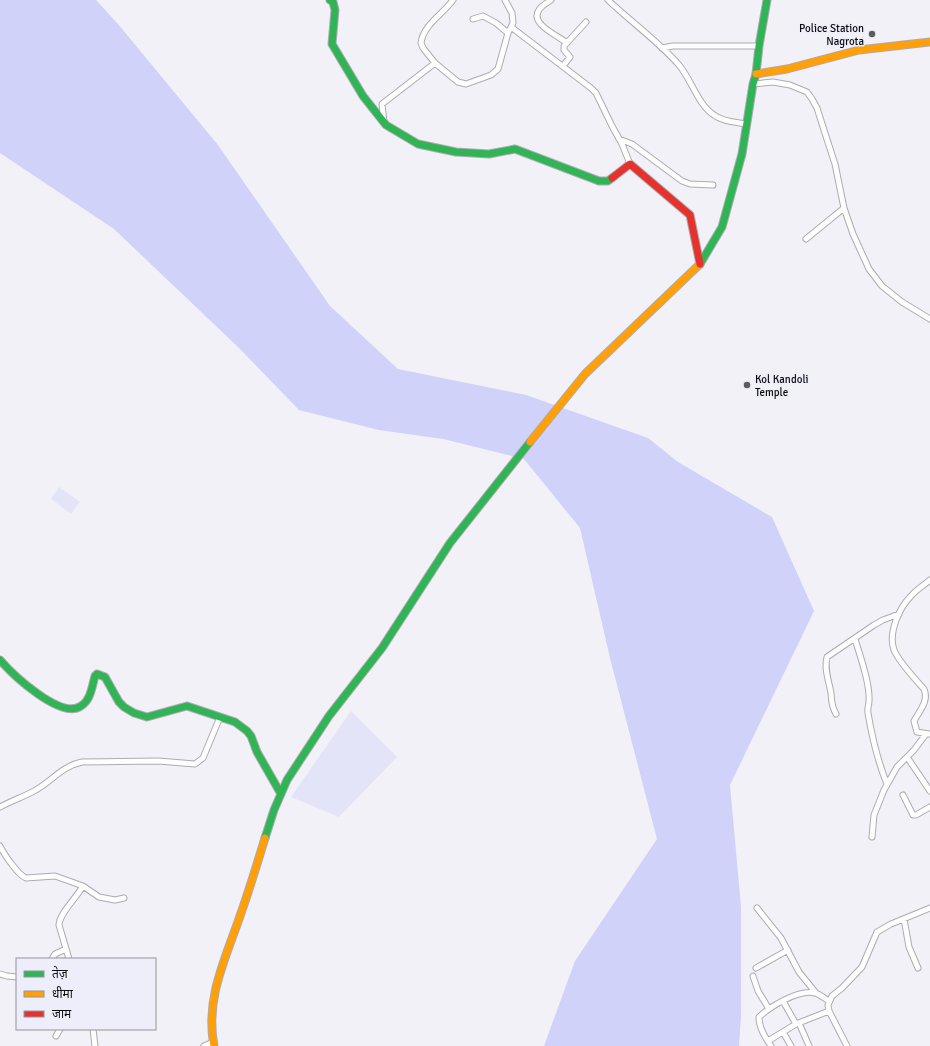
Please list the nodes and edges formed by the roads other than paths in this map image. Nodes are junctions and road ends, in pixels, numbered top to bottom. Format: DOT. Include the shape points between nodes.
graph roads {
  1 [pos="453,0"];
  2 [pos="506,0"];
  3 [pos="551,0"];
  4 [pos="608,0"];
  5 [pos="767,0"];
  6 [pos="333,1"];
  7 [pos="473,19"];
  8 [pos="586,22"];
  9 [pos="511,27"];
  10 [pos="508,33"];
  11 [pos="930,42"];
  12 [pos="567,43"];
  13 [pos="758,46"];
  14 [pos="662,48"];
  15 [pos="435,63"];
  16 [pos="563,66"];
  17 [pos="756,74"];
  18 [pos="753,84"];
  19 [pos="384,123"];
  20 [pos="746,124"];
  21 [pos="619,139"];
  22 [pos="630,164"];
  23 [pos="713,185"];
  24 [pos="844,208"];
  25 [pos="806,239"];
  26 [pos="700,264"];
  27 [pos="930,320"];
  28 [pos="930,580"];
  29 [pos="899,614"];
  30 [pos="855,639"];
  31 [pos="0,660"];
  32 [pos="836,714"];
  33 [pos="220,717"];
  34 [pos="928,734"];
  35 [pos="907,757"];
  36 [pos="887,784"];
  37 [pos="930,791"];
  38 [pos="281,794"];
  39 [pos="903,795"];
  40 [pos="0,807"];
  41 [pos="930,807"];
  42 [pos="872,837"];
  43 [pos="0,846"];
  44 [pos="83,886"];
  45 [pos="124,898"];
  46 [pos="757,908"];
  47 [pos="930,908"];
  48 [pos="904,919"];
  49 [pos="66,949"];
  50 [pos="788,950"];
  51 [pos="53,958"];
  52 [pos="69,958"];
  53 [pos="756,968"];
  54 [pos="918,968"];
  55 [pos="0,974"];
  56 [pos="752,976"];
  57 [pos="16,977"];
  58 [pos="816,993"];
  59 [pos="783,1001"];
  60 [pos="829,1001"];
  61 [pos="769,1009"];
  62 [pos="829,1011"];
  63 [pos="798,1023"];
  64 [pos="59,1030"];
  65 [pos="93,1030"];
  66 [pos="783,1032"];
  67 [pos="56,1036"];
  68 [pos="214,1044"];
  69 [pos="769,1044"];
  70 [pos="95,1046"];
  71 [pos="204,1046"];
  72 [pos="791,1046"];
  73 [pos="809,1046"];
  74 [pos="847,1046"];
  1 -- 15 [label="street" via="426,28 421,40 423,48"];
  2 -- 9 [label="street" via="512,13"];
  3 -- 12 [label="street" via="539,9 537,20 550,33"];
  4 -- 14 [label="street"];
  5 -- 13 [label="main road"];
  6 -- 19 [label="main road" via="335,10 332,44 363,96"];
  7 -- 10 [label="street" via="483,16"];
  8 -- 12 [label="street"];
  9 -- 10 [label="street"];
  9 -- 16 [label="street"];
  10 -- 15 [label="street" via="498,69 491,75 466,84 454,79"];
  11 -- 17 [label="main road" via="859,50 787,69"];
  12 -- 16 [label="street" via="564,48 570,57"];
  13 -- 14 [label="street"];
  13 -- 17 [label="main road"];
  14 -- 20 [label="street" via="680,66 713,115"];
  15 -- 19 [label="street" via="382,104"];
  16 -- 21 [label="street" via="596,93"];
  17 -- 18 [label="main road"];
  18 -- 20 [label="main road"];
  18 -- 24 [label="street" via="773,82 807,92 817,108 831,150"];
  19 -- 22 [label="main road" via="418,144 456,152 489,154 515,149 599,181 608,182"];
  20 -- 26 [label="main road" via="736,179 722,227"];
  21 -- 22 [label="street"];
  21 -- 23 [label="street" via="632,144 682,181"];
  22 -- 26 [label="main road" via="690,214"];
  24 -- 25 [label="street"];
  24 -- 27 [label="street" via="869,269 882,286"];
  26 -- 38 [label="main road" via="585,374 504,474 450,543 382,648 328,716"];
  28 -- 29 [label="street" via="910,596"];
  29 -- 30 [label="street" via="883,620"];
  29 -- 34 [label="street" via="892,632 892,642 895,652 926,695 926,700 914,721 917,732"];
  30 -- 32 [label="street" via="827,657 831,704"];
  30 -- 36 [label="street" via="864,668 872,734"];
  31 -- 33 [label="main road" via="38,694 71,710 75,710 88,699 97,674 105,677 119,702 134,713 147,716 187,706"];
  33 -- 38 [label="main road" via="235,722 251,736"];
  33 -- 40 [label="street" via="206,754 195,764 158,761 76,763 60,771 35,791"];
  34 -- 35 [label="street"];
  35 -- 36 [label="street" via="897,767"];
  35 -- 37 [label="street"];
  36 -- 42 [label="street" via="874,815"];
  38 -- 68 [label="main road" via="215,988 211,1010"];
  39 -- 41 [label="street" via="914,815"];
  43 -- 44 [label="street" via="18,872 26,878 55,876"];
  44 -- 45 [label="street" via="99,897 115,900"];
  44 -- 49 [label="street" via="59,920 58,925"];
  46 -- 50 [label="street"];
  47 -- 48 [label="street"];
  48 -- 54 [label="street"];
  48 -- 60 [label="street" via="877,932 862,967"];
  49 -- 51 [label="street"];
  49 -- 52 [label="street"];
  50 -- 53 [label="street"];
  50 -- 58 [label="street"];
  55 -- 57 [label="street"];
  56 -- 61 [label="street"];
  58 -- 59 [label="street" via="804,993"];
  58 -- 60 [label="street"];
  59 -- 61 [label="street"];
  59 -- 63 [label="street"];
  60 -- 62 [label="street"];
  61 -- 69 [label="street" via="759,1017 759,1021"];
  62 -- 63 [label="street"];
  62 -- 74 [label="street"];
  63 -- 66 [label="street"];
  63 -- 73 [label="street"];
  64 -- 67 [label="street"];
  65 -- 70 [label="street"];
  66 -- 69 [label="street"];
  66 -- 72 [label="street"];
  68 -- 71 [label="street"];
}
